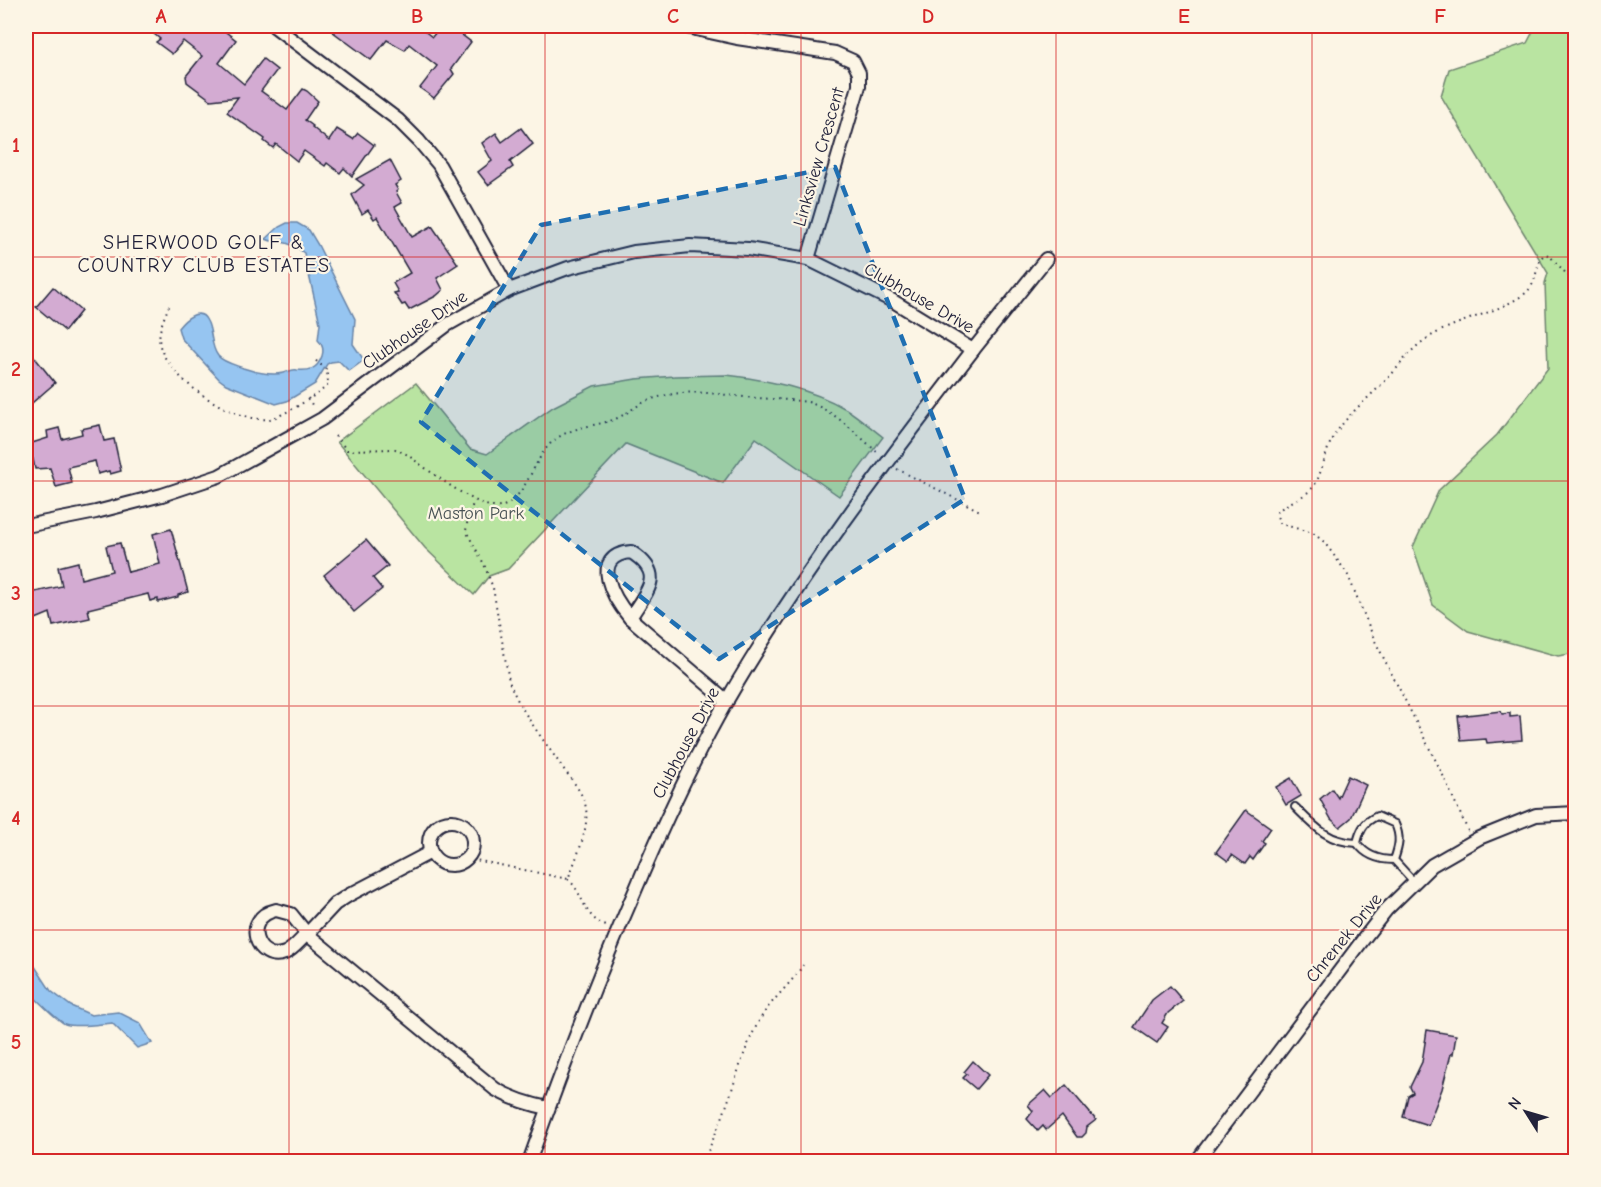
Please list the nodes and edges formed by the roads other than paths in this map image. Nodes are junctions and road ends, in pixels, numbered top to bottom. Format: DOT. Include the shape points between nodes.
graph roads {
  1 [pos="682,26"];
  2 [pos="278,27"];
  3 [pos="1046,259"];
  4 [pos="808,260"];
  5 [pos="509,290"];
  6 [pos="973,350"];
  7 [pos="26,526"];
  8 [pos="630,618"];
  9 [pos="726,702"];
  10 [pos="1296,807"];
  11 [pos="1575,813"];
  12 [pos="1357,843"];
  13 [pos="431,852"];
  14 [pos="1394,860"];
  15 [pos="1414,882"];
  16 [pos="548,1108"];
  17 [pos="529,1161"];
  18 [pos="1196,1161"];
  1 -- 4 [label="street, Linksview Crescent" via="835,53 853,61 859,73 859,86"];
  2 -- 5 [label="street" via="398,120 419,141 439,165"];
  3 -- 6 [label="street"];
  4 -- 5 [label="street, Clubhouse Drive" via="748,249 690,246 645,251 568,268"];
  4 -- 6 [label="street, Clubhouse Drive" via="893,301"];
  5 -- 7 [label="street, Clubhouse Drive" via="447,325 322,418 219,476 162,495"];
  6 -- 9 [label="street, Clubhouse Drive" via="887,461 790,600"];
  8 -- 8 [label="street" via="652,582 645,563 631,552 620,553 607,571 611,591"];
  8 -- 9 [label="street"];
  9 -- 16 [label="street, Clubhouse Drive" via="673,805 617,931"];
  10 -- 12 [label="lane" via="1320,831 1342,843"];
  11 -- 15 [label="street, Chrenek Drive" via="1536,815 1473,842 1432,865"];
  12 -- 14 [label="lane" via="1370,855"];
  12 -- 14 [label="lane" via="1359,831 1368,820 1377,816 1386,819 1399,832 1400,846"];
  13 -- 13 [label="street" via="429,838 443,822 458,822 469,831 472,846 466,858 447,864"];
  13 -- 16 [label="street" via="335,904 306,934 495,1089 507,1097"];
  14 -- 15 [label="lane"];
  15 -- 18 [label="street, Chrenek Drive" via="1386,910"];
  16 -- 17 [label="street, Clubhouse Drive"];
}
